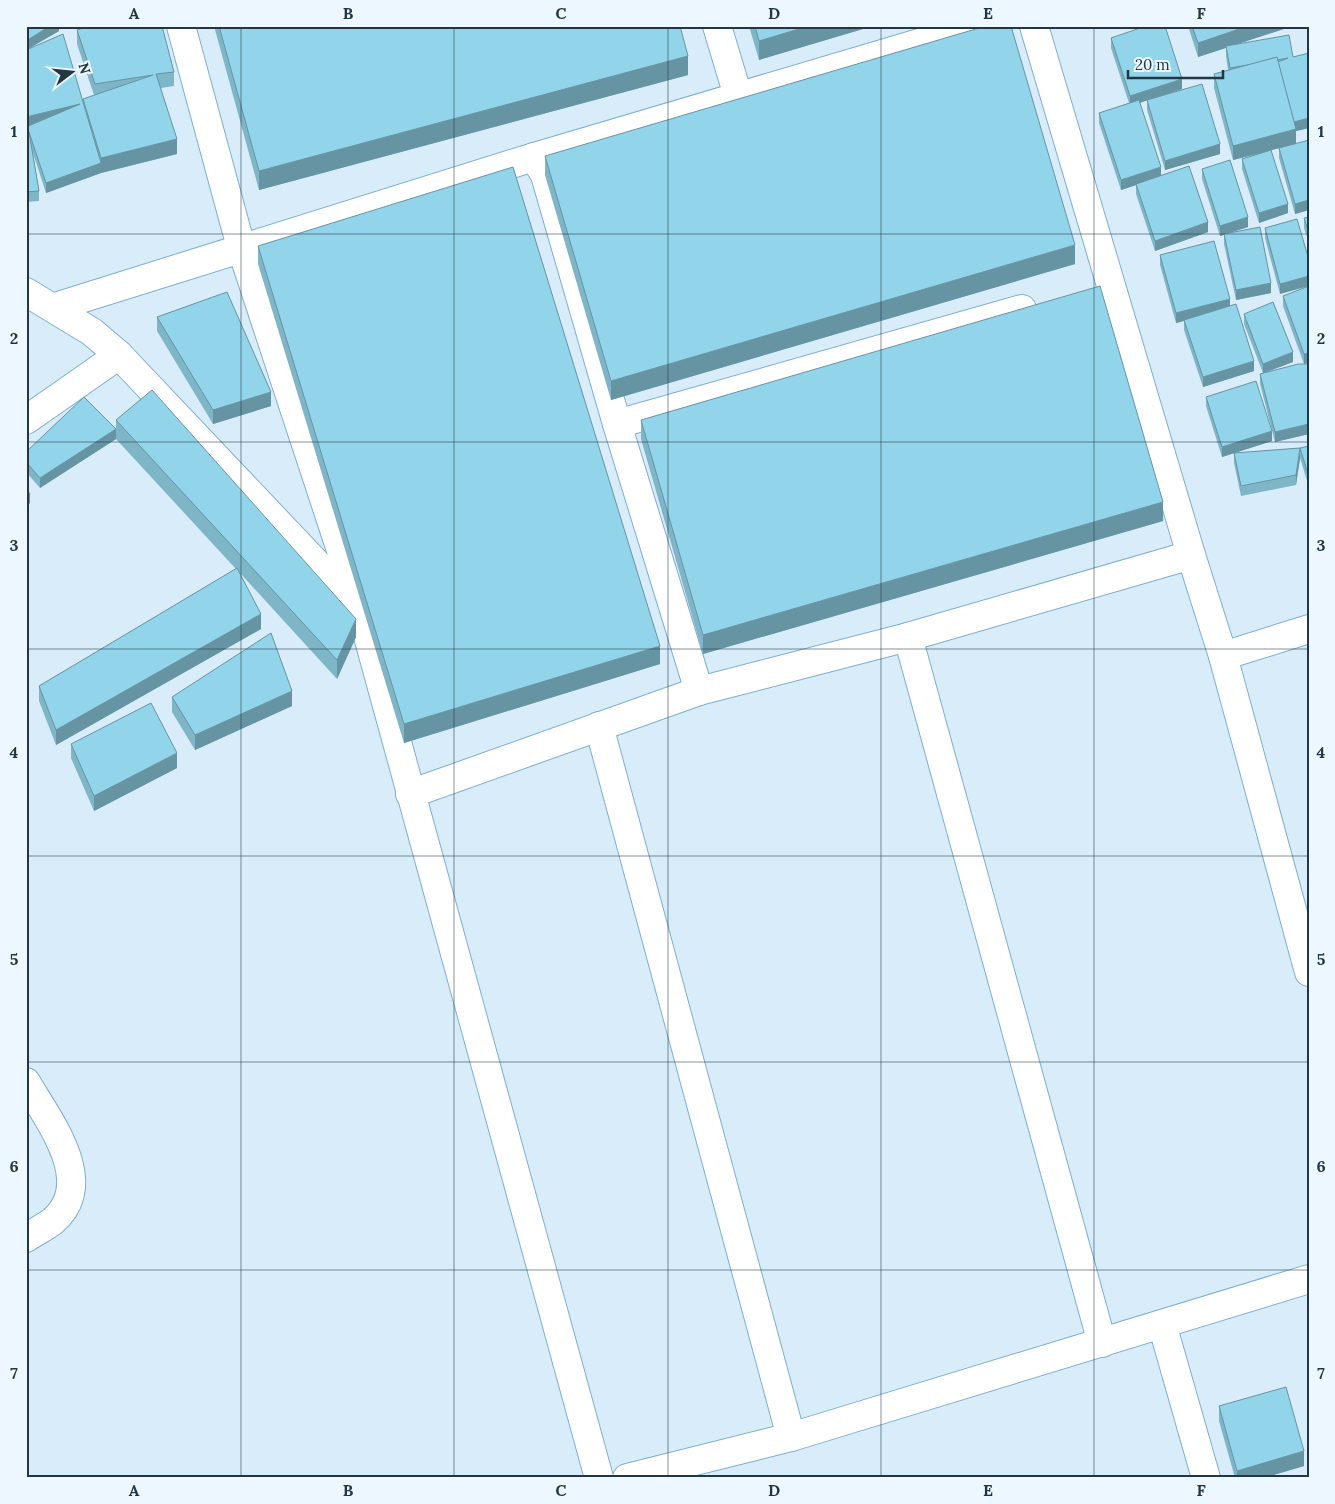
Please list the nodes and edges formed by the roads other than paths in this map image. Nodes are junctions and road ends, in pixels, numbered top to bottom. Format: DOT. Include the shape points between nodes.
graph roads {
  1 [pos="181,26"];
  2 [pos="718,26"];
  3 [pos="977,26"];
  4 [pos="1034,26"];
  5 [pos="738,96"];
  6 [pos="534,157"];
  7 [pos="242,247"];
  8 [pos="1111,284"];
  9 [pos="26,292"];
  10 [pos="1082,292"];
  11 [pos="1044,303"];
  12 [pos="54,307"];
  13 [pos="119,355"];
  14 [pos="26,420"];
  15 [pos="617,424"];
  16 [pos="1191,555"];
  17 [pos="361,611"];
  18 [pos="1309,629"];
  19 [pos="908,637"];
  20 [pos="1223,656"];
  21 [pos="699,691"];
  22 [pos="599,726"];
  23 [pos="410,794"];
  24 [pos="1305,944"];
  25 [pos="1309,972"];
  26 [pos="26,1082"];
  27 [pos="26,1238"];
  28 [pos="1309,1279"];
  29 [pos="1162,1324"];
  30 [pos="1102,1343"];
  31 [pos="791,1437"];
  32 [pos="599,1478"];
  33 [pos="627,1478"];
  34 [pos="1206,1478"];
  1 -- 7 [label="street"];
  2 -- 5 [label="street"];
  3 -- 5 [label="street"];
  4 -- 8 [label="street"];
  5 -- 6 [label="street"];
  6 -- 7 [label="street"];
  6 -- 15 [label="street" via="545,175"];
  7 -- 12 [label="street"];
  7 -- 17 [label="street"];
  8 -- 10 [label="street"];
  8 -- 16 [label="street"];
  9 -- 12 [label="street"];
  11 -- 15 [label="street"];
  12 -- 13 [label="street"];
  13 -- 14 [label="street"];
  13 -- 17 [label="street"];
  15 -- 21 [label="street"];
  16 -- 19 [label="street"];
  16 -- 20 [label="street"];
  17 -- 23 [label="street"];
  18 -- 20 [label="street"];
  19 -- 21 [label="street"];
  19 -- 30 [label="street"];
  20 -- 24 [label="street"];
  21 -- 22 [label="street"];
  22 -- 23 [label="street"];
  22 -- 31 [label="street"];
  23 -- 32 [label="street"];
  24 -- 25 [label="street"];
  26 -- 27 [label="street" via="66,1152 72,1182 66,1201 53,1220"];
  28 -- 29 [label="street"];
  29 -- 30 [label="street"];
  29 -- 34 [label="street"];
  30 -- 31 [label="street"];
  31 -- 33 [label="street"];
}
